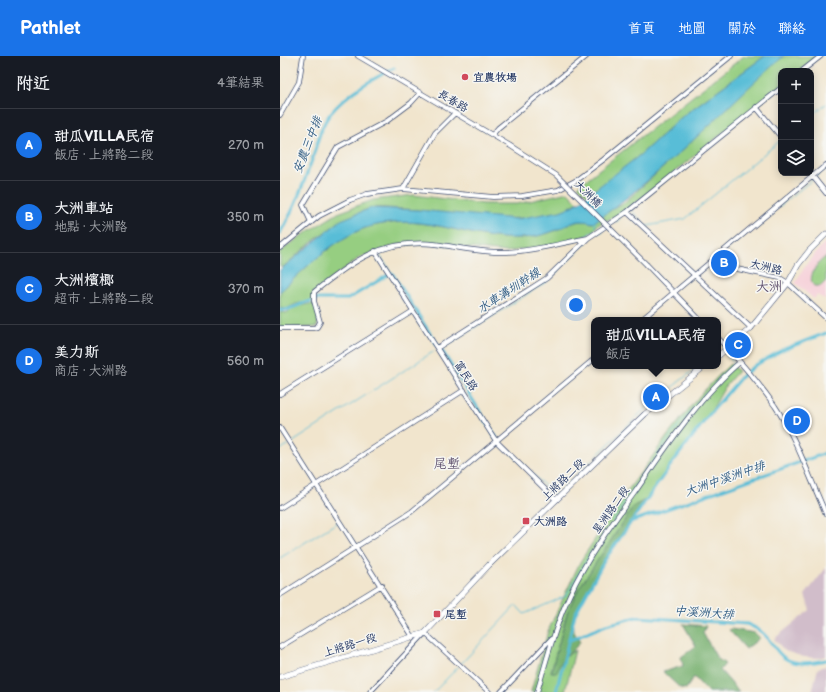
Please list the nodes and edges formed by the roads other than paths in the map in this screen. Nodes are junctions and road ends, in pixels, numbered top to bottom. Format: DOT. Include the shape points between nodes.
graph roads {
  1 [pos="303,56"];
  2 [pos="358,56"];
  3 [pos="587,56"];
  4 [pos="731,56"];
  5 [pos="821,56"];
  6 [pos="806,68"];
  7 [pos="778,90"];
  8 [pos="420,93"];
  9 [pos="756,107"];
  10 [pos="455,113"];
  11 [pos="280,115"];
  12 [pos="778,133"];
  13 [pos="493,134"];
  14 [pos="508,145"];
  15 [pos="826,165"];
  16 [pos="814,173"];
  17 [pos="810,176"];
  18 [pos="813,176"];
  19 [pos="404,189"];
  20 [pos="826,193"];
  21 [pos="627,212"];
  22 [pos="311,222"];
  23 [pos="826,234"];
  24 [pos="588,238"];
  25 [pos="280,248"];
  26 [pos="375,251"];
  27 [pos="723,252"];
  28 [pos="696,274"];
  29 [pos="788,283"];
  30 [pos="674,292"];
  31 [pos="413,311"];
  32 [pos="644,317"];
  33 [pos="697,317"];
  34 [pos="826,318"];
  35 [pos="280,328"];
  36 [pos="751,328"];
  37 [pos="721,341"];
  38 [pos="437,348"];
  39 [pos="728,348"];
  40 [pos="721,354"];
  41 [pos="591,362"];
  42 [pos="740,362"];
  43 [pos="701,369"];
  44 [pos="464,390"];
  45 [pos="280,394"];
  46 [pos="280,428"];
  47 [pos="496,441"];
  48 [pos="317,484"];
  49 [pos="556,500"];
  50 [pos="280,508"];
  51 [pos="826,512"];
  52 [pos="357,546"];
  53 [pos="382,585"];
  54 [pos="280,595"];
  55 [pos="425,633"];
  56 [pos="413,637"];
  57 [pos="551,639"];
  58 [pos="280,647"];
  59 [pos="280,677"];
  60 [pos="370,692"];
  61 [pos="489,692"];
  62 [pos="501,692"];
  63 [pos="537,692"];
  1 -- 11 [label="street" via="299,82"];
  2 -- 8 [label="street, 長春路"];
  3 -- 13 [label="street"];
  4 -- 19 [label="street" via="575,181 558,190 522,196 493,197"];
  5 -- 6 [label="street"];
  7 -- 9 [label="street"];
  8 -- 10 [label="street, 長春路"];
  8 -- 22 [label="street" via="387,121 338,147 303,205"];
  9 -- 12 [label="street"];
  9 -- 21 [label="street"];
  10 -- 13 [label="street, 長春路"];
  10 -- 19 [label="street" via="435,133"];
  13 -- 14 [label="street, 長春路"];
  14 -- 30 [label="street, 大洲橋, bridge" via="556,175"];
  15 -- 16 [label="street"];
  17 -- 27 [label="street"];
  18 -- 20 [label="street"];
  19 -- 22 [label="street" via="367,194 350,200"];
  21 -- 24 [label="street"];
  21 -- 28 [label="street"];
  22 -- 25 [label="street"];
  23 -- 29 [label="main road" via="798,265"];
  24 -- 26 [label="street" via="546,248 506,252 432,244 397,244"];
  24 -- 38 [label="street" via="547,278"];
  26 -- 31 [label="street, 富民路"];
  26 -- 35 [label="street" via="347,266 314,292 320,322 317,327"];
  27 -- 28 [label="street"];
  27 -- 29 [label="street, 大洲路" via="737,269 780,278"];
  28 -- 30 [label="street"];
  28 -- 36 [label="street"];
  29 -- 34 [label="street"];
  29 -- 36 [label="main road"];
  30 -- 32 [label="street"];
  30 -- 33 [label="street"];
  31 -- 38 [label="street, 富民路"];
  31 -- 45 [label="street"];
  36 -- 39 [label="main road"];
  37 -- 39 [label="street"];
  38 -- 44 [label="street, 富民路"];
  39 -- 40 [label="main road"];
  39 -- 42 [label="street"];
  41 -- 47 [label="street"];
  42 -- 51 [label="street" via="783,420"];
  42 -- 57 [label="street, 星洲路二段" via="714,388 683,426 595,548 570,593"];
  43 -- 49 [label="main road, 上將路二段" via="645,414"];
  44 -- 47 [label="street, 富民路"];
  44 -- 48 [label="street"];
  46 -- 48 [label="street"];
  47 -- 49 [label="street, 富民路"];
  47 -- 52 [label="street" via="412,512"];
  48 -- 50 [label="street"];
  48 -- 52 [label="street"];
  49 -- 55 [label="main road, 上將路二段" via="489,564"];
  52 -- 53 [label="street"];
  52 -- 54 [label="street"];
  53 -- 56 [label="street"];
  53 -- 58 [label="street"];
  55 -- 56 [label="main road, 上將路一段"];
  55 -- 60 [label="street"];
  55 -- 61 [label="street"];
  56 -- 59 [label="main road, 上將路一段"];
  57 -- 62 [label="street"];
  57 -- 63 [label="street, 星洲路二段"];
}
